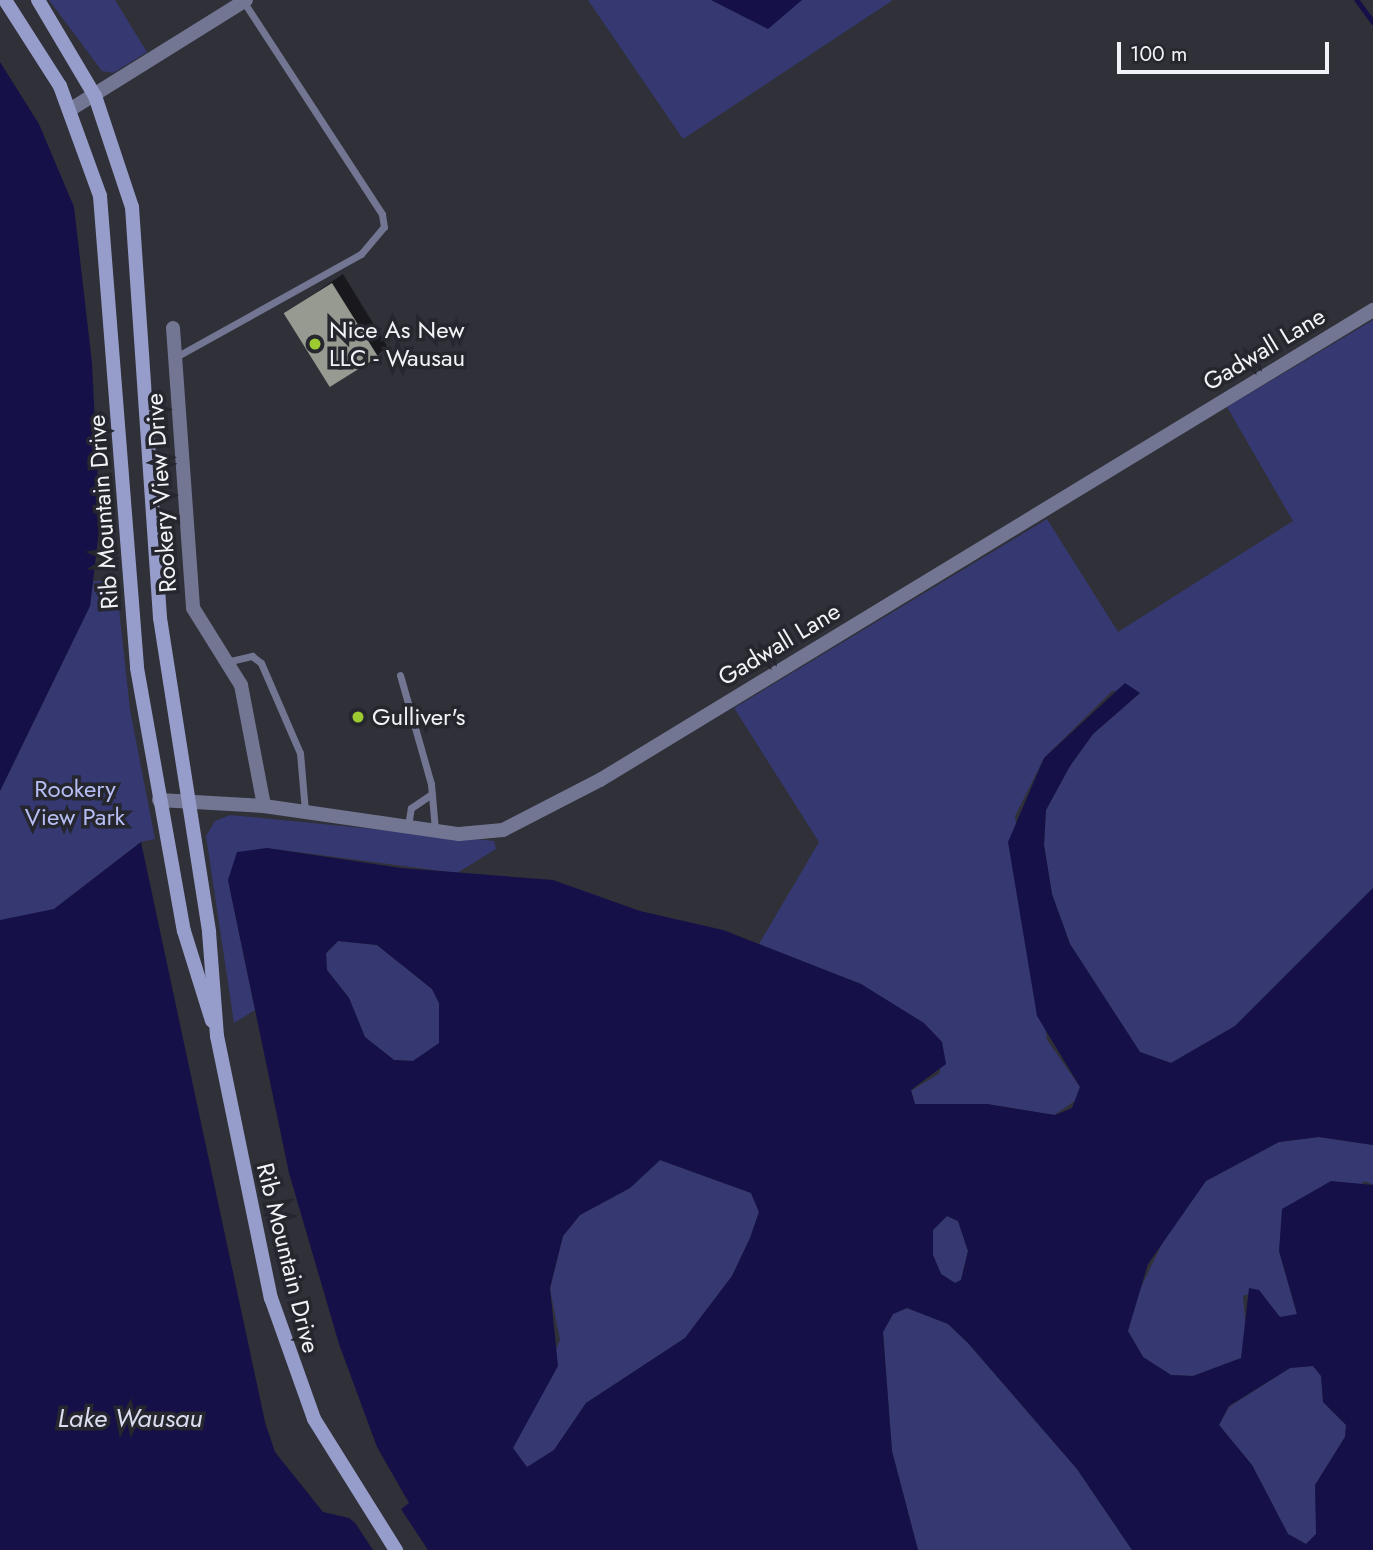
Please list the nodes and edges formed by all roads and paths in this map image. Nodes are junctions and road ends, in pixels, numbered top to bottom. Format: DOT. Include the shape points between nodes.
graph roads {
  1 [pos="5,0"];
  2 [pos="38,0"];
  3 [pos="245,1"];
  4 [pos="95,96"];
  5 [pos="71,109"];
  6 [pos="1373,310"];
  7 [pos="173,328"];
  8 [pos="174,358"];
  9 [pos="226,662"];
  10 [pos="400,675"];
  11 [pos="432,794"];
  12 [pos="159,800"];
  13 [pos="188,801"];
  14 [pos="264,806"];
  15 [pos="305,812"];
  16 [pos="408,827"];
  17 [pos="435,831"];
  18 [pos="217,1036"];
  19 [pos="396,1550"];
  1 -- 5 [label="main road, Rib Mountain Drive"];
  2 -- 4 [label="main road, Rib Mountain Drive"];
  3 -- 4 [label="street"];
  3 -- 8 [label="lane" via="382,214 384,227 353,259"];
  4 -- 5 [label="street"];
  4 -- 13 [label="main road, Rib Mountain Drive" via="131,207 160,618"];
  5 -- 12 [label="main road, Rib Mountain Drive" via="100,196 137,668"];
  6 -- 17 [label="street, Gadwall Lane" via="545,812 494,832"];
  7 -- 8 [label="street, Rookery View Drive"];
  8 -- 9 [label="street, Rookery View Drive" via="188,575 201,628"];
  9 -- 14 [label="street, Rookery View Drive" via="241,684"];
  9 -- 15 [label="lane" via="252,656 261,663 300,753"];
  10 -- 11 [label="lane" via="413,703"];
  11 -- 16 [label="lane" via="411,808"];
  11 -- 17 [label="lane"];
  12 -- 13 [label="street, Gadwall Lane"];
  12 -- 18 [label="main road, Rib Mountain Drive" via="193,967"];
  13 -- 14 [label="street, Gadwall Lane"];
  13 -- 18 [label="main road, Rib Mountain Drive" via="209,932"];
  14 -- 15 [label="street, Gadwall Lane"];
  15 -- 16 [label="street, Gadwall Lane"];
  16 -- 17 [label="street, Gadwall Lane"];
  18 -- 19 [label="main road, Rib Mountain Drive" via="283,1343 314,1419"];
}
